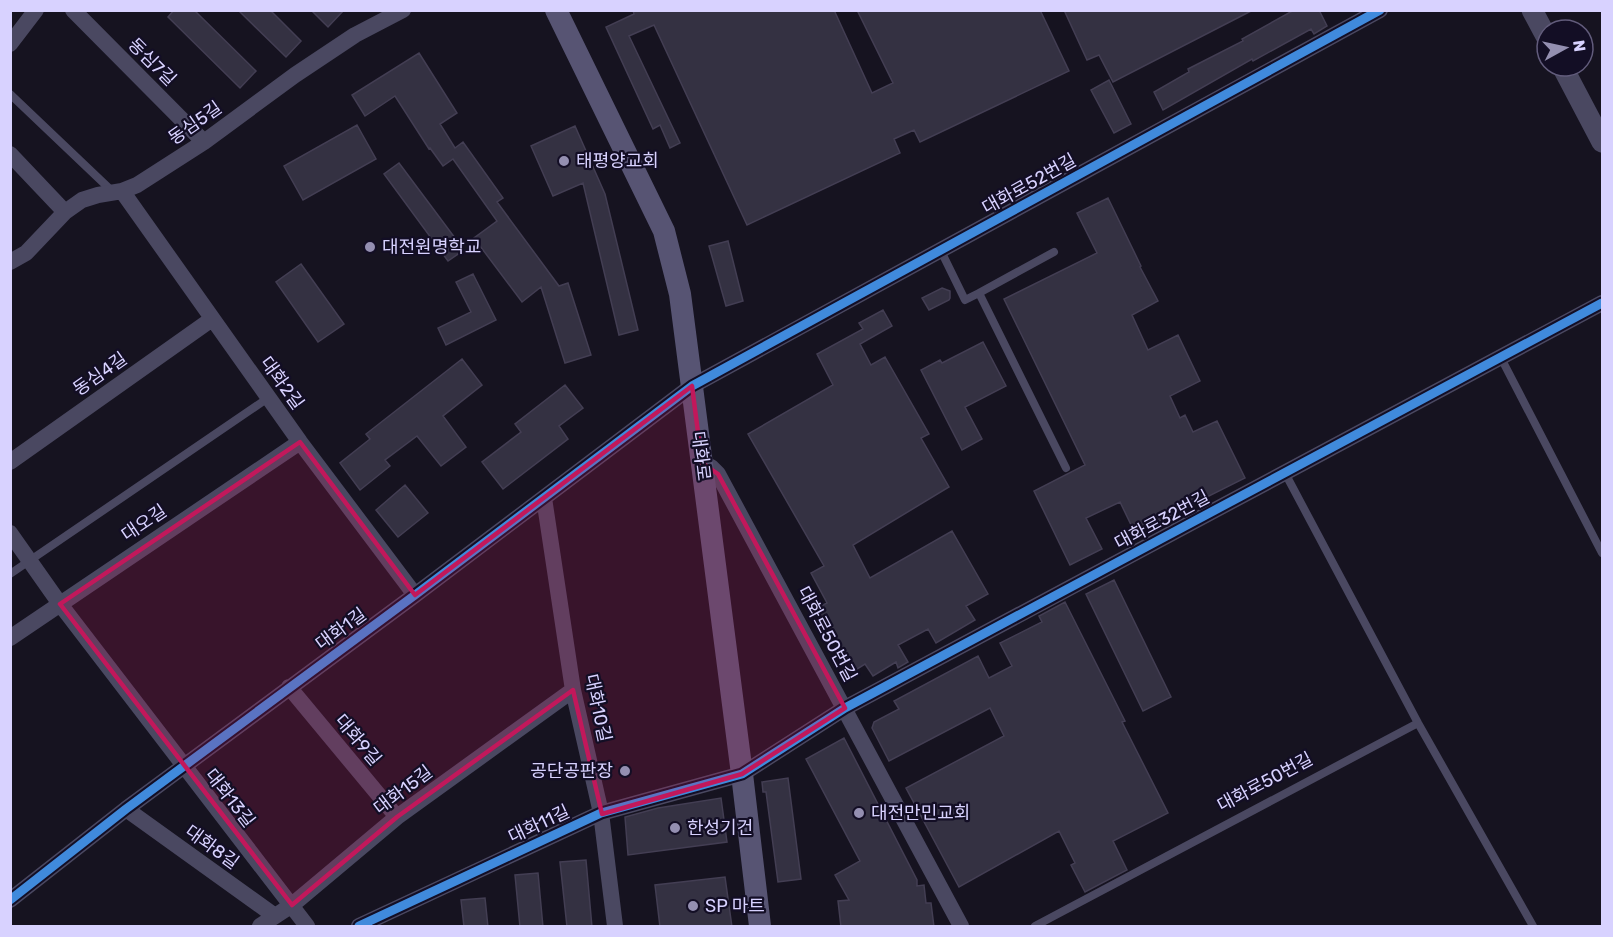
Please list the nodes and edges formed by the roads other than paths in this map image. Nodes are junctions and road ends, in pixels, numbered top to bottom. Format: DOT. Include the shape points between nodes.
graph roads {
  1 [pos="36,10"];
  2 [pos="72,10"];
  3 [pos="403,10"];
  4 [pos="556,10"];
  5 [pos="1380,10"];
  6 [pos="10,44"];
  7 [pos="1568,78"];
  8 [pos="10,94"];
  9 [pos="1602,141"];
  10 [pos="204,142"];
  11 [pos="10,154"];
  12 [pos="118,192"];
  13 [pos="65,212"];
  14 [pos="941,251"];
  15 [pos="1054,252"];
  16 [pos="10,262"];
  17 [pos="979,293"];
  18 [pos="1602,303"];
  19 [pos="212,319"];
  20 [pos="1500,358"];
  21 [pos="692,386"];
  22 [pos="268,398"];
  23 [pos="300,442"];
  24 [pos="10,462"];
  25 [pos="702,463"];
  26 [pos="1066,468"];
  27 [pos="1285,473"];
  28 [pos="543,498"];
  29 [pos="10,533"];
  30 [pos="1602,553"];
  31 [pos="30,560"];
  32 [pos="10,574"];
  33 [pos="415,595"];
  34 [pos="60,604"];
  35 [pos="10,638"];
  36 [pos="289,687"];
  37 [pos="573,690"];
  38 [pos="845,708"];
  39 [pos="1418,723"];
  40 [pos="184,766"];
  41 [pos="742,774"];
  42 [pos="126,809"];
  43 [pos="601,813"];
  44 [pos="398,817"];
  45 [pos="10,900"];
  46 [pos="292,905"];
  47 [pos="275,916"];
  48 [pos="260,927"];
  49 [pos="307,927"];
  50 [pos="359,927"];
  51 [pos="615,927"];
  52 [pos="760,927"];
  53 [pos="961,927"];
  54 [pos="1035,927"];
  55 [pos="1533,927"];
  1 -- 6 [label="street"];
  2 -- 10 [label="street, 동심7길"];
  3 -- 10 [label="street, 동심5길" via="355,35"];
  4 -- 21 [label="main road, 대화로" via="664,231 680,294"];
  5 -- 14 [label="street, 대화로52번길"];
  7 -- 9 [label="street"];
  8 -- 12 [label="lane"];
  10 -- 12 [label="street, 동심5길" via="137,185"];
  11 -- 13 [label="street"];
  12 -- 13 [label="street, 동심5길" via="82,200"];
  12 -- 19 [label="street, 대화2길"];
  13 -- 16 [label="street, 동심5길" via="26,253"];
  14 -- 17 [label="lane" via="965,300"];
  14 -- 21 [label="street, 대화로52번길"];
  15 -- 17 [label="lane"];
  17 -- 26 [label="lane"];
  18 -- 20 [label="street, 대화로32번길"];
  19 -- 22 [label="street, 대화2길"];
  19 -- 24 [label="street, 동심4길"];
  20 -- 27 [label="street, 대화로32번길"];
  20 -- 30 [label="lane"];
  21 -- 25 [label="main road, 대화로"];
  21 -- 28 [label="street, 대화1길"];
  22 -- 23 [label="street, 대화2길"];
  22 -- 31 [label="lane"];
  23 -- 33 [label="street, 대화2길"];
  23 -- 34 [label="street, 대오길"];
  25 -- 38 [label="street, 대화로50번길" via="718,474"];
  25 -- 41 [label="main road, 대화로"];
  27 -- 38 [label="street, 대화로32번길"];
  27 -- 39 [label="lane"];
  28 -- 33 [label="street, 대화1길"];
  28 -- 37 [label="street, 대화10길"];
  29 -- 31 [label="street, 대화13길"];
  31 -- 32 [label="lane"];
  31 -- 34 [label="street, 대화13길"];
  33 -- 36 [label="street, 대화1길"];
  34 -- 35 [label="street, 대오길"];
  34 -- 40 [label="street, 대화13길"];
  36 -- 40 [label="street, 대화1길"];
  36 -- 44 [label="street, 대화9길"];
  37 -- 43 [label="street, 대화10길"];
  37 -- 44 [label="street, 대화15길"];
  38 -- 41 [label="street, 대화로32번길"];
  38 -- 53 [label="street, 대화로50번길"];
  39 -- 54 [label="lane, 대화로50번길"];
  39 -- 55 [label="lane"];
  40 -- 42 [label="street, 대화1길"];
  40 -- 46 [label="street, 대화13길"];
  41 -- 43 [label="street, 대화11길"];
  41 -- 52 [label="main road, 대화로"];
  42 -- 45 [label="street, 대화1길"];
  42 -- 47 [label="street, 대화8길"];
  43 -- 50 [label="street, 대화11길"];
  43 -- 51 [label="street, 대화10길"];
  44 -- 46 [label="street, 대화15길"];
  46 -- 47 [label="street, 대화15길"];
  46 -- 49 [label="street, 대화13길"];
  47 -- 48 [label="street, 대화15길"];
}
